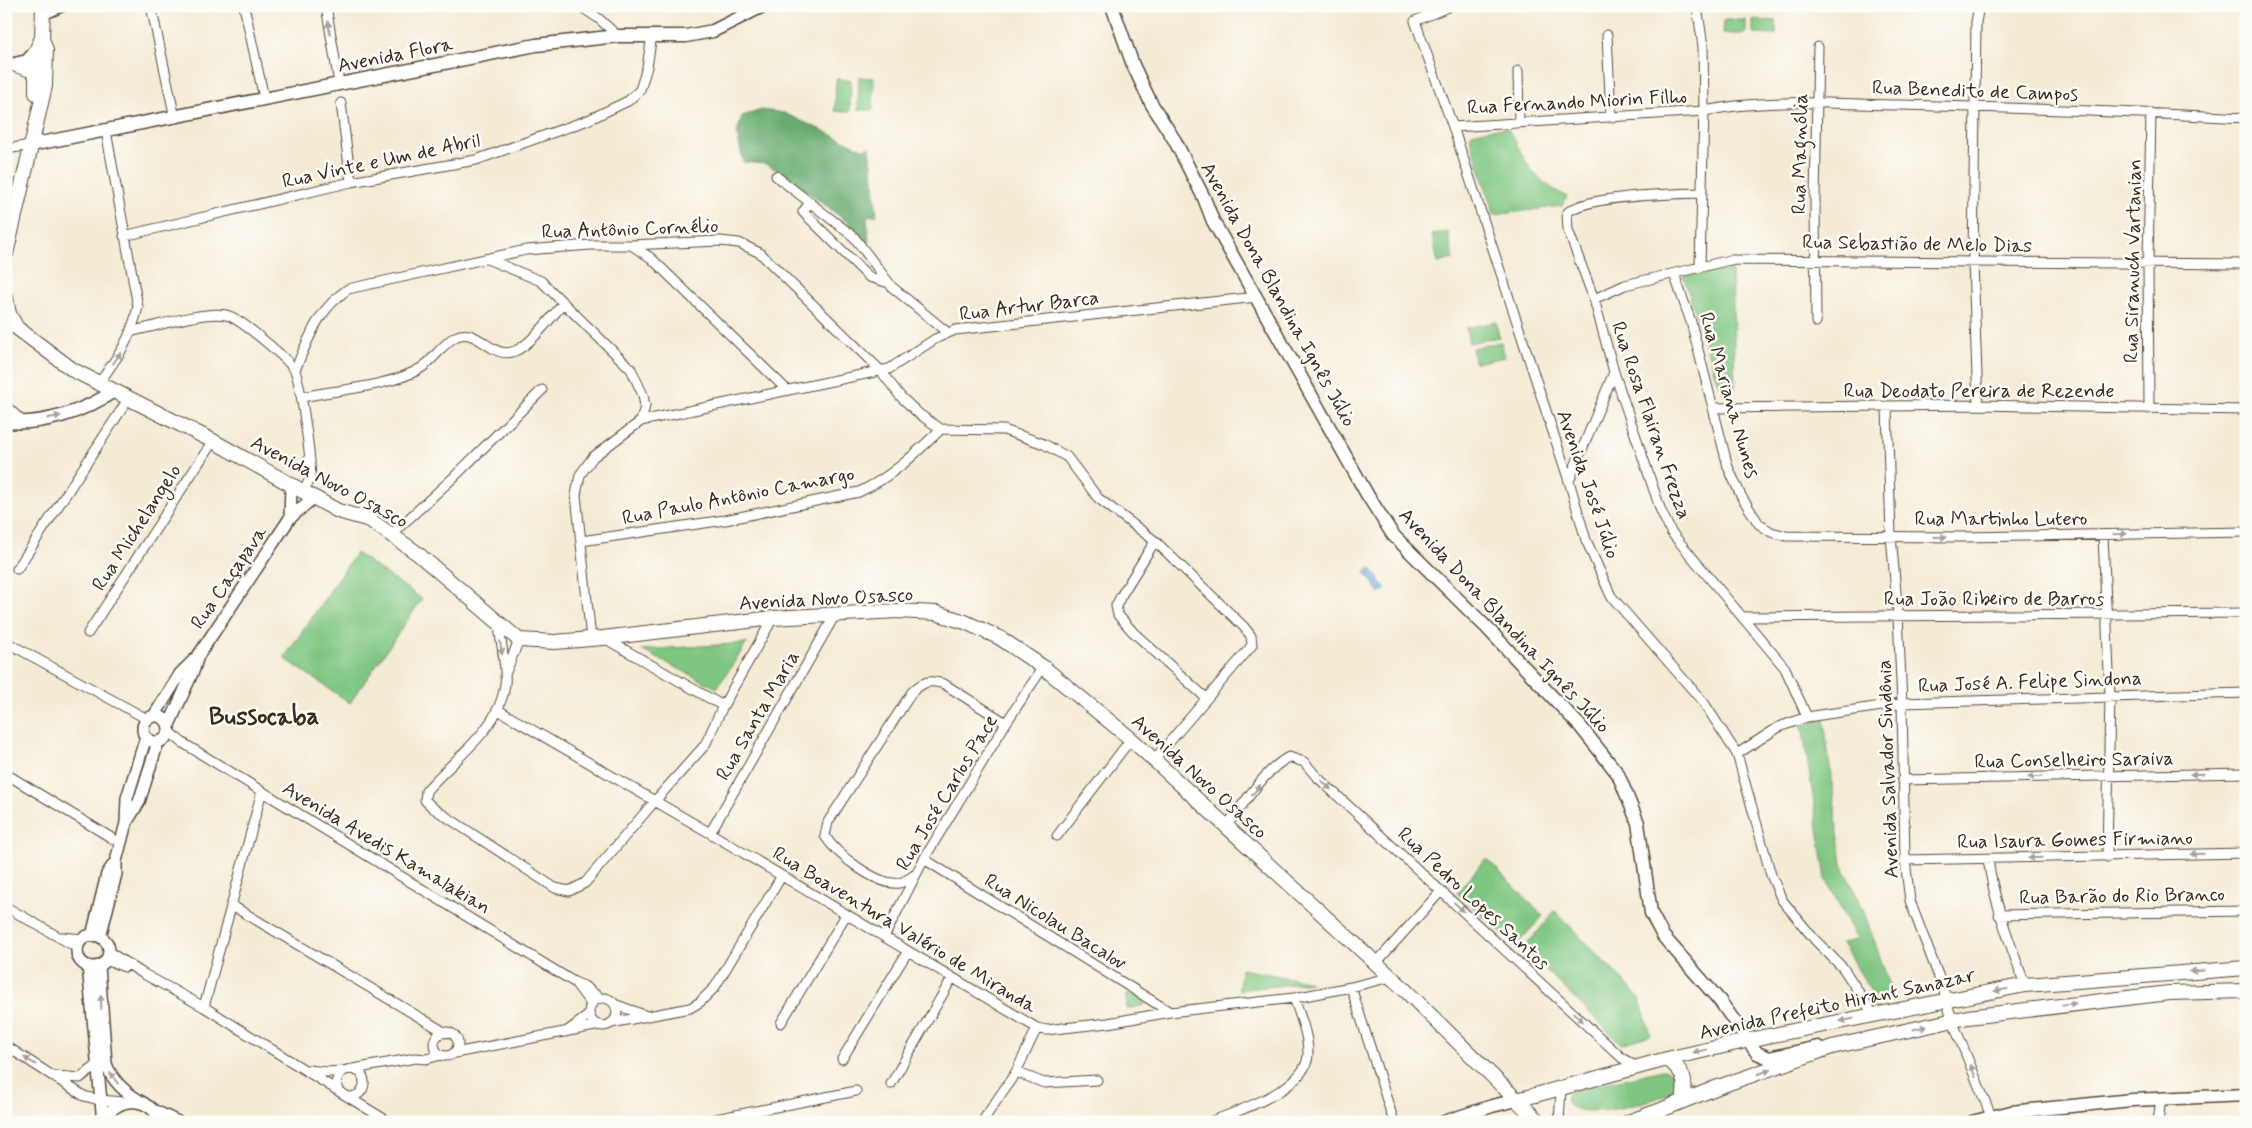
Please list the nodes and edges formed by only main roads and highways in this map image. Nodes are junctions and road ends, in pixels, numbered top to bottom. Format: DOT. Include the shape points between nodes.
graph roads {
  1 [pos="763,6"];
  2 [pos="1112,6"];
  3 [pos="43,10"];
  4 [pos="39,45"];
  5 [pos="11,65"];
  6 [pos="36,74"];
  7 [pos="45,86"];
  8 [pos="39,108"];
  9 [pos="31,145"];
  10 [pos="6,254"];
  11 [pos="6,298"];
  12 [pos="114,391"];
  13 [pos="6,422"];
  14 [pos="2246,968"];
  15 [pos="2246,991"];
  16 [pos="1748,1040"];
  17 [pos="1832,1047"];
  18 [pos="1667,1059"];
  19 [pos="2246,1095"];
  20 [pos="1517,1100"];
  21 [pos="1683,1101"];
  22 [pos="1633,1121"];
  23 [pos="1444,1122"];
  24 [pos="1539,1122"];
  25 [pos="1972,1122"];
  1 -- 9 [label="main road, Avenida Flora" via="713,31 686,36 618,36 536,46"];
  2 -- 16 [label="main road, Avenida Dona Blandina Ignês Júlio" via="1133,65 1151,103 1175,141 1213,221 1368,496 1393,535 1580,726 1618,774 1638,823 1651,913 1663,936 1714,994"];
  3 -- 4 [label="main road"];
  4 -- 5 [label="main road" via="27,61"];
  4 -- 6 [label="main road"];
  4 -- 7 [label="main road" via="46,50"];
  5 -- 6 [label="main road"];
  6 -- 7 [label="main road"];
  6 -- 8 [label="main road"];
  7 -- 8 [label="main road"];
  8 -- 9 [label="main road"];
  9 -- 10 [label="main road"];
  11 -- 12 [label="main road, Avenida Novo Osasco" via="9,314 17,328 73,370"];
  13 -- 12 [label="main road, one-way" via="24,423 77,412"];
  12 -- 20 [label="main road, Avenida Novo Osasco" via="213,441 338,511 370,520 392,534 519,640 548,642 773,618 897,612 936,613 1000,638 1131,739 1391,977"];
  14 -- 16 [label="main road, Avenida Prefeito Hirant Sanazar, one-way" via="2025,985"];
  17 -- 15 [label="main road, Avenida Prefeito Hirant Sanazar, one-way" via="1952,1020 2036,1007 2169,994"];
  16 -- 17 [label="main road, Avenida Dona Blandina Ignês Júlio" via="1757,1053 1769,1058"];
  16 -- 18 [label="main road, Avenida Prefeito Hirant Sanazar, one-way"];
  21 -- 17 [label="main road, Avenida Prefeito Hirant Sanazar, one-way"];
  18 -- 20 [label="main road, Avenida Prefeito Hirant Sanazar"];
  18 -- 21 [label="main road" via="1677,1066 1685,1080"];
  19 -- 25 [label="main road" via="2161,1098 2011,1112"];
  20 -- 23 [label="main road, Avenida Prefeito Hirant Sanazar"];
  20 -- 24 [label="main road, Avenida Novo Osasco"];
  21 -- 22 [label="main road, Avenida Prefeito Hirant Sanazar"];
}
